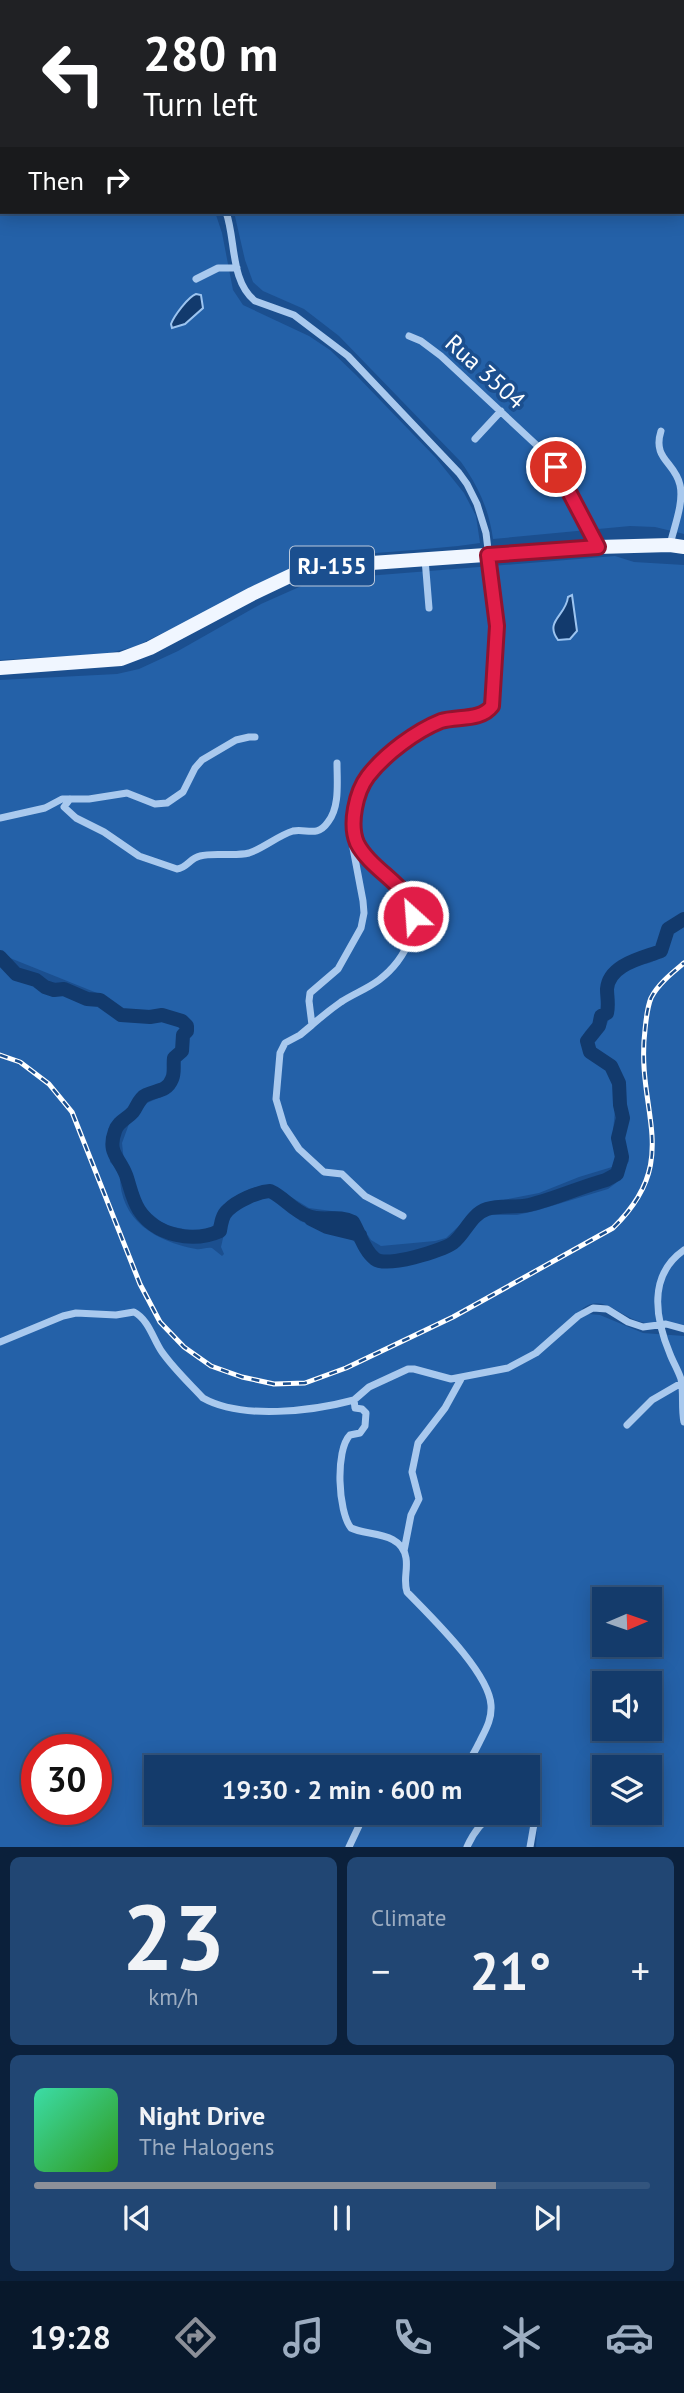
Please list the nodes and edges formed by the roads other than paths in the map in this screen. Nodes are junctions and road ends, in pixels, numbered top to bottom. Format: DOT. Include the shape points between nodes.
graph roads {
  1 [pos="226,214"];
  2 [pos="237,268"];
  3 [pos="196,279"];
  4 [pos="409,337"];
  5 [pos="501,411"];
  6 [pos="661,431"];
  7 [pos="475,439"];
  8 [pos="677,546"];
  9 [pos="598,547"];
  10 [pos="488,555"];
  11 [pos="425,558"];
  12 [pos="429,608"];
  13 [pos="0,668"];
  14 [pos="256,737"];
  15 [pos="337,764"];
  16 [pos="70,799"];
  17 [pos="0,818"];
  18 [pos="353,831"];
  19 [pos="312,1025"];
  20 [pos="403,1216"];
  21 [pos="684,1250"];
  22 [pos="661,1325"];
  23 [pos="684,1329"];
  24 [pos="0,1342"];
  25 [pos="461,1379"];
  26 [pos="682,1382"];
  27 [pos="354,1399"];
  28 [pos="684,1422"];
  29 [pos="626,1425"];
  30 [pos="404,1551"];
  31 [pos="472,1755"];
  32 [pos="359,1825"];
  33 [pos="481,1825"];
  34 [pos="534,1825"];
  35 [pos="349,1847"];
  36 [pos="467,1847"];
  37 [pos="530,1847"];
  1 -- 2 [label="street"];
  2 -- 3 [label="street" via="218,268"];
  2 -- 10 [label="street" via="250,297 294,315 348,356 459,473 480,511"];
  4 -- 5 [label="street, Rua 3504" via="431,348"];
  5 -- 7 [label="street"];
  5 -- 9 [label="street, Rua 3504" via="556,467"];
  6 -- 8 [label="street" via="660,455 680,485"];
  8 -- 9 [label="main road, RJ-155"];
  9 -- 10 [label="main road, RJ-155"];
  10 -- 11 [label="main road, RJ-155"];
  10 -- 18 [label="street" via="497,626 492,706 484,713 434,724 395,750 368,777"];
  11 -- 12 [label="street"];
  11 -- 13 [label="main road, RJ-155" via="329,566 292,575 121,659"];
  14 -- 16 [label="street" via="236,740 209,755 195,768 183,792 167,803 155,804 127,793"];
  15 -- 16 [label="street" via="334,808 322,828 294,831 247,853 197,856 182,869 139,856 76,818 64,807"];
  16 -- 17 [label="street"];
  18 -- 19 [label="street" via="364,913 361,928 338,969 310,993"];
  18 -- 19 [label="street" via="363,852 405,894 413,916 412,934 382,978"];
  19 -- 20 [label="street" via="285,1043 280,1053 276,1099 284,1126 299,1149 324,1172 342,1174 365,1196"];
  21 -- 22 [label="street" via="673,1258 659,1285"];
  22 -- 23 [label="street"];
  22 -- 25 [label="street" via="643,1327 607,1309 593,1308 523,1362"];
  22 -- 26 [label="street"];
  24 -- 27 [label="street" via="76,1313 134,1312 144,1319 162,1352 209,1402 287,1411"];
  25 -- 27 [label="street" via="408,1369"];
  25 -- 30 [label="street" via="418,1443 412,1472 419,1499"];
  26 -- 28 [label="street"];
  26 -- 29 [label="street" via="652,1400"];
  27 -- 30 [label="street" via="355,1408 366,1413 365,1426 344,1443 339,1481 343,1517 351,1528 384,1536"];
  30 -- 31 [label="street" via="407,1592 468,1658 489,1695 489,1723"];
  32 -- 35 [label="street"];
  33 -- 36 [label="street"];
  34 -- 37 [label="street"];
}
